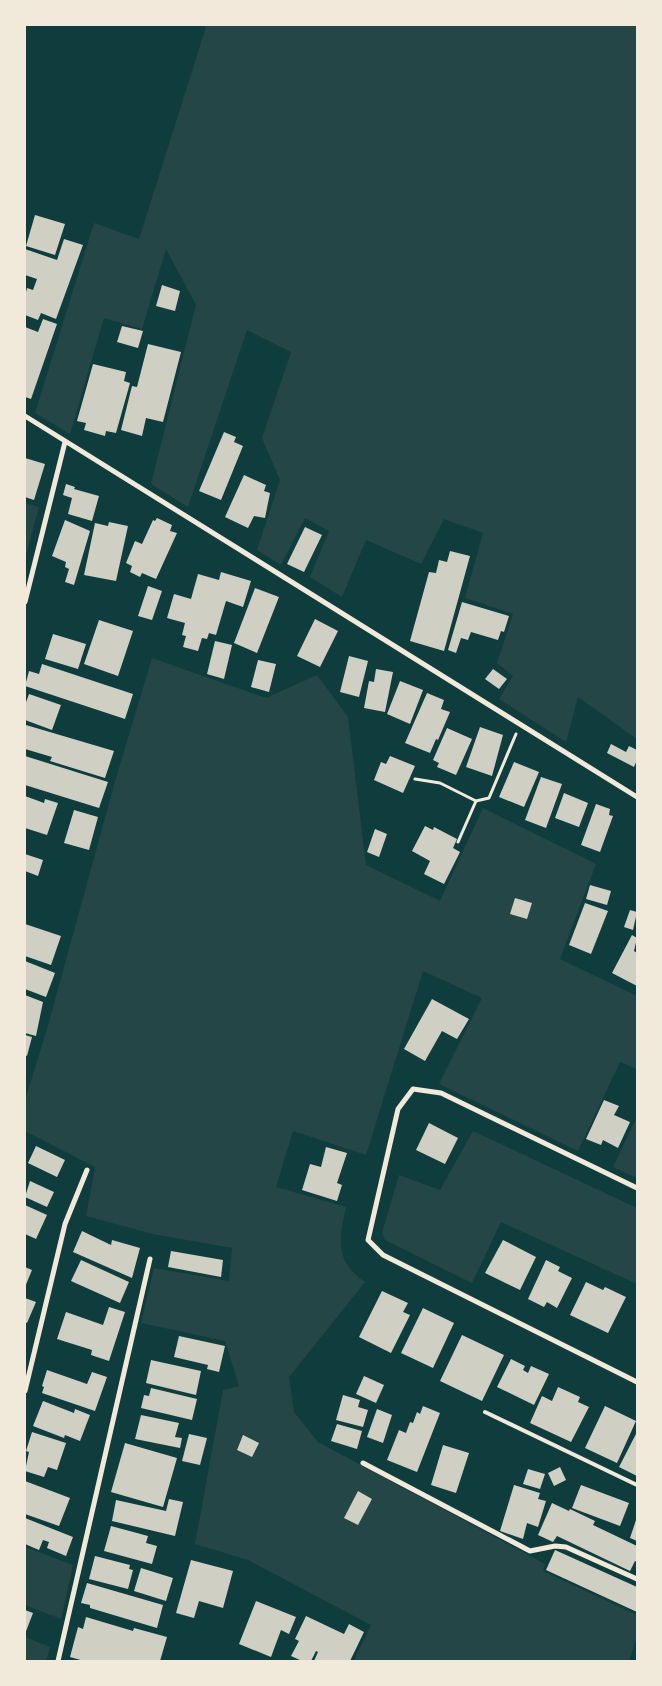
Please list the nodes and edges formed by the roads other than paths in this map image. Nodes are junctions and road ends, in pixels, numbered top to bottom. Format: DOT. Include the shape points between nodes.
graph roads {
  1 [pos="25,416"];
  2 [pos="65,442"];
  3 [pos="25,602"];
  4 [pos="637,796"];
  5 [pos="86,1170"];
  6 [pos="637,1188"];
  7 [pos="150,1259"];
  8 [pos="637,1382"];
  9 [pos="25,1391"];
  10 [pos="485,1412"];
  11 [pos="363,1463"];
  12 [pos="637,1485"];
  13 [pos="637,1579"];
  14 [pos="58,1661"];
  1 -- 2 [label="street"];
  2 -- 3 [label="street"];
  2 -- 4 [label="street"];
  5 -- 9 [label="street" via="65,1224"];
  6 -- 8 [label="street" via="441,1093 413,1089 398,1109 368,1240 383,1255"];
  7 -- 14 [label="street"];
  10 -- 12 [label="lane"];
  11 -- 13 [label="street" via="530,1551 566,1547"];
}
